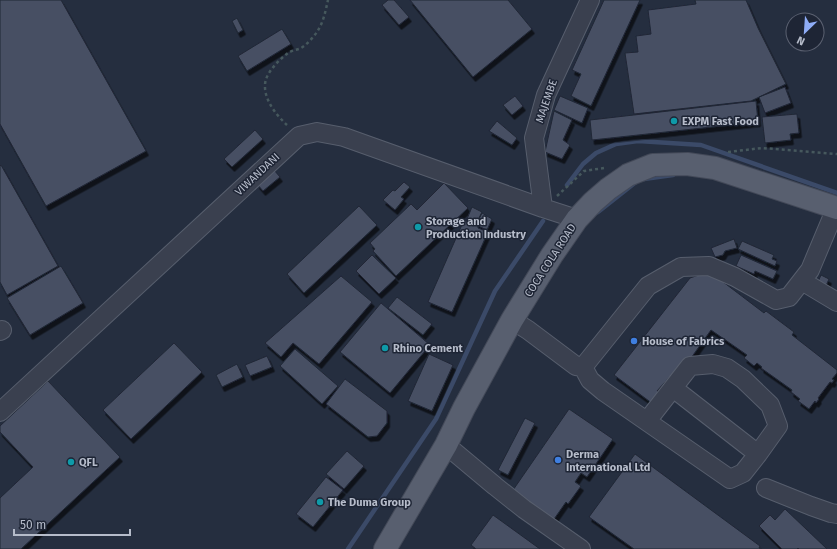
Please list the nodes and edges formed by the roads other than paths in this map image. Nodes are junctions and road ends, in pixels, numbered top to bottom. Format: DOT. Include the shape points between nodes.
graph roads {
  1 [pos="590,0"];
  2 [pos="544,208"];
  3 [pos="836,208"];
  4 [pos="577,219"];
  5 [pos="802,280"];
  6 [pos="837,302"];
  7 [pos="512,320"];
  8 [pos="583,367"];
  9 [pos="673,388"];
  10 [pos="0,412"];
  11 [pos="647,421"];
  12 [pos="446,445"];
  13 [pos="758,454"];
  14 [pos="766,488"];
  15 [pos="837,514"];
  16 [pos="385,549"];
  17 [pos="581,549"];
  1 -- 2 [label="street, MAJEMBE" via="546,95 534,138"];
  2 -- 4 [label="street"];
  2 -- 10 [label="street, VIWANDANI" via="344,136 317,132 299,136"];
  3 -- 4 [label="main road, COCA COLA ROAD" via="715,168 686,164 653,165 628,175 598,198"];
  3 -- 5 [label="street" via="810,270"];
  4 -- 7 [label="main road, COCA COLA ROAD"];
  5 -- 6 [label="street"];
  5 -- 8 [label="street" via="789,298 776,300 709,266 681,267 648,286"];
  7 -- 8 [label="street" via="576,366"];
  7 -- 12 [label="main road, COCA COLA ROAD"];
  8 -- 11 [label="street" via="590,380 603,391"];
  9 -- 11 [label="street"];
  9 -- 13 [label="street"];
  9 -- 13 [label="street" via="690,366 713,364 727,368 743,379 770,405 778,426"];
  11 -- 13 [label="street" via="730,479 743,473"];
  12 -- 16 [label="main road, COCA COLA ROAD"];
  12 -- 17 [label="street" via="524,509"];
  14 -- 15 [label="street"];
}
